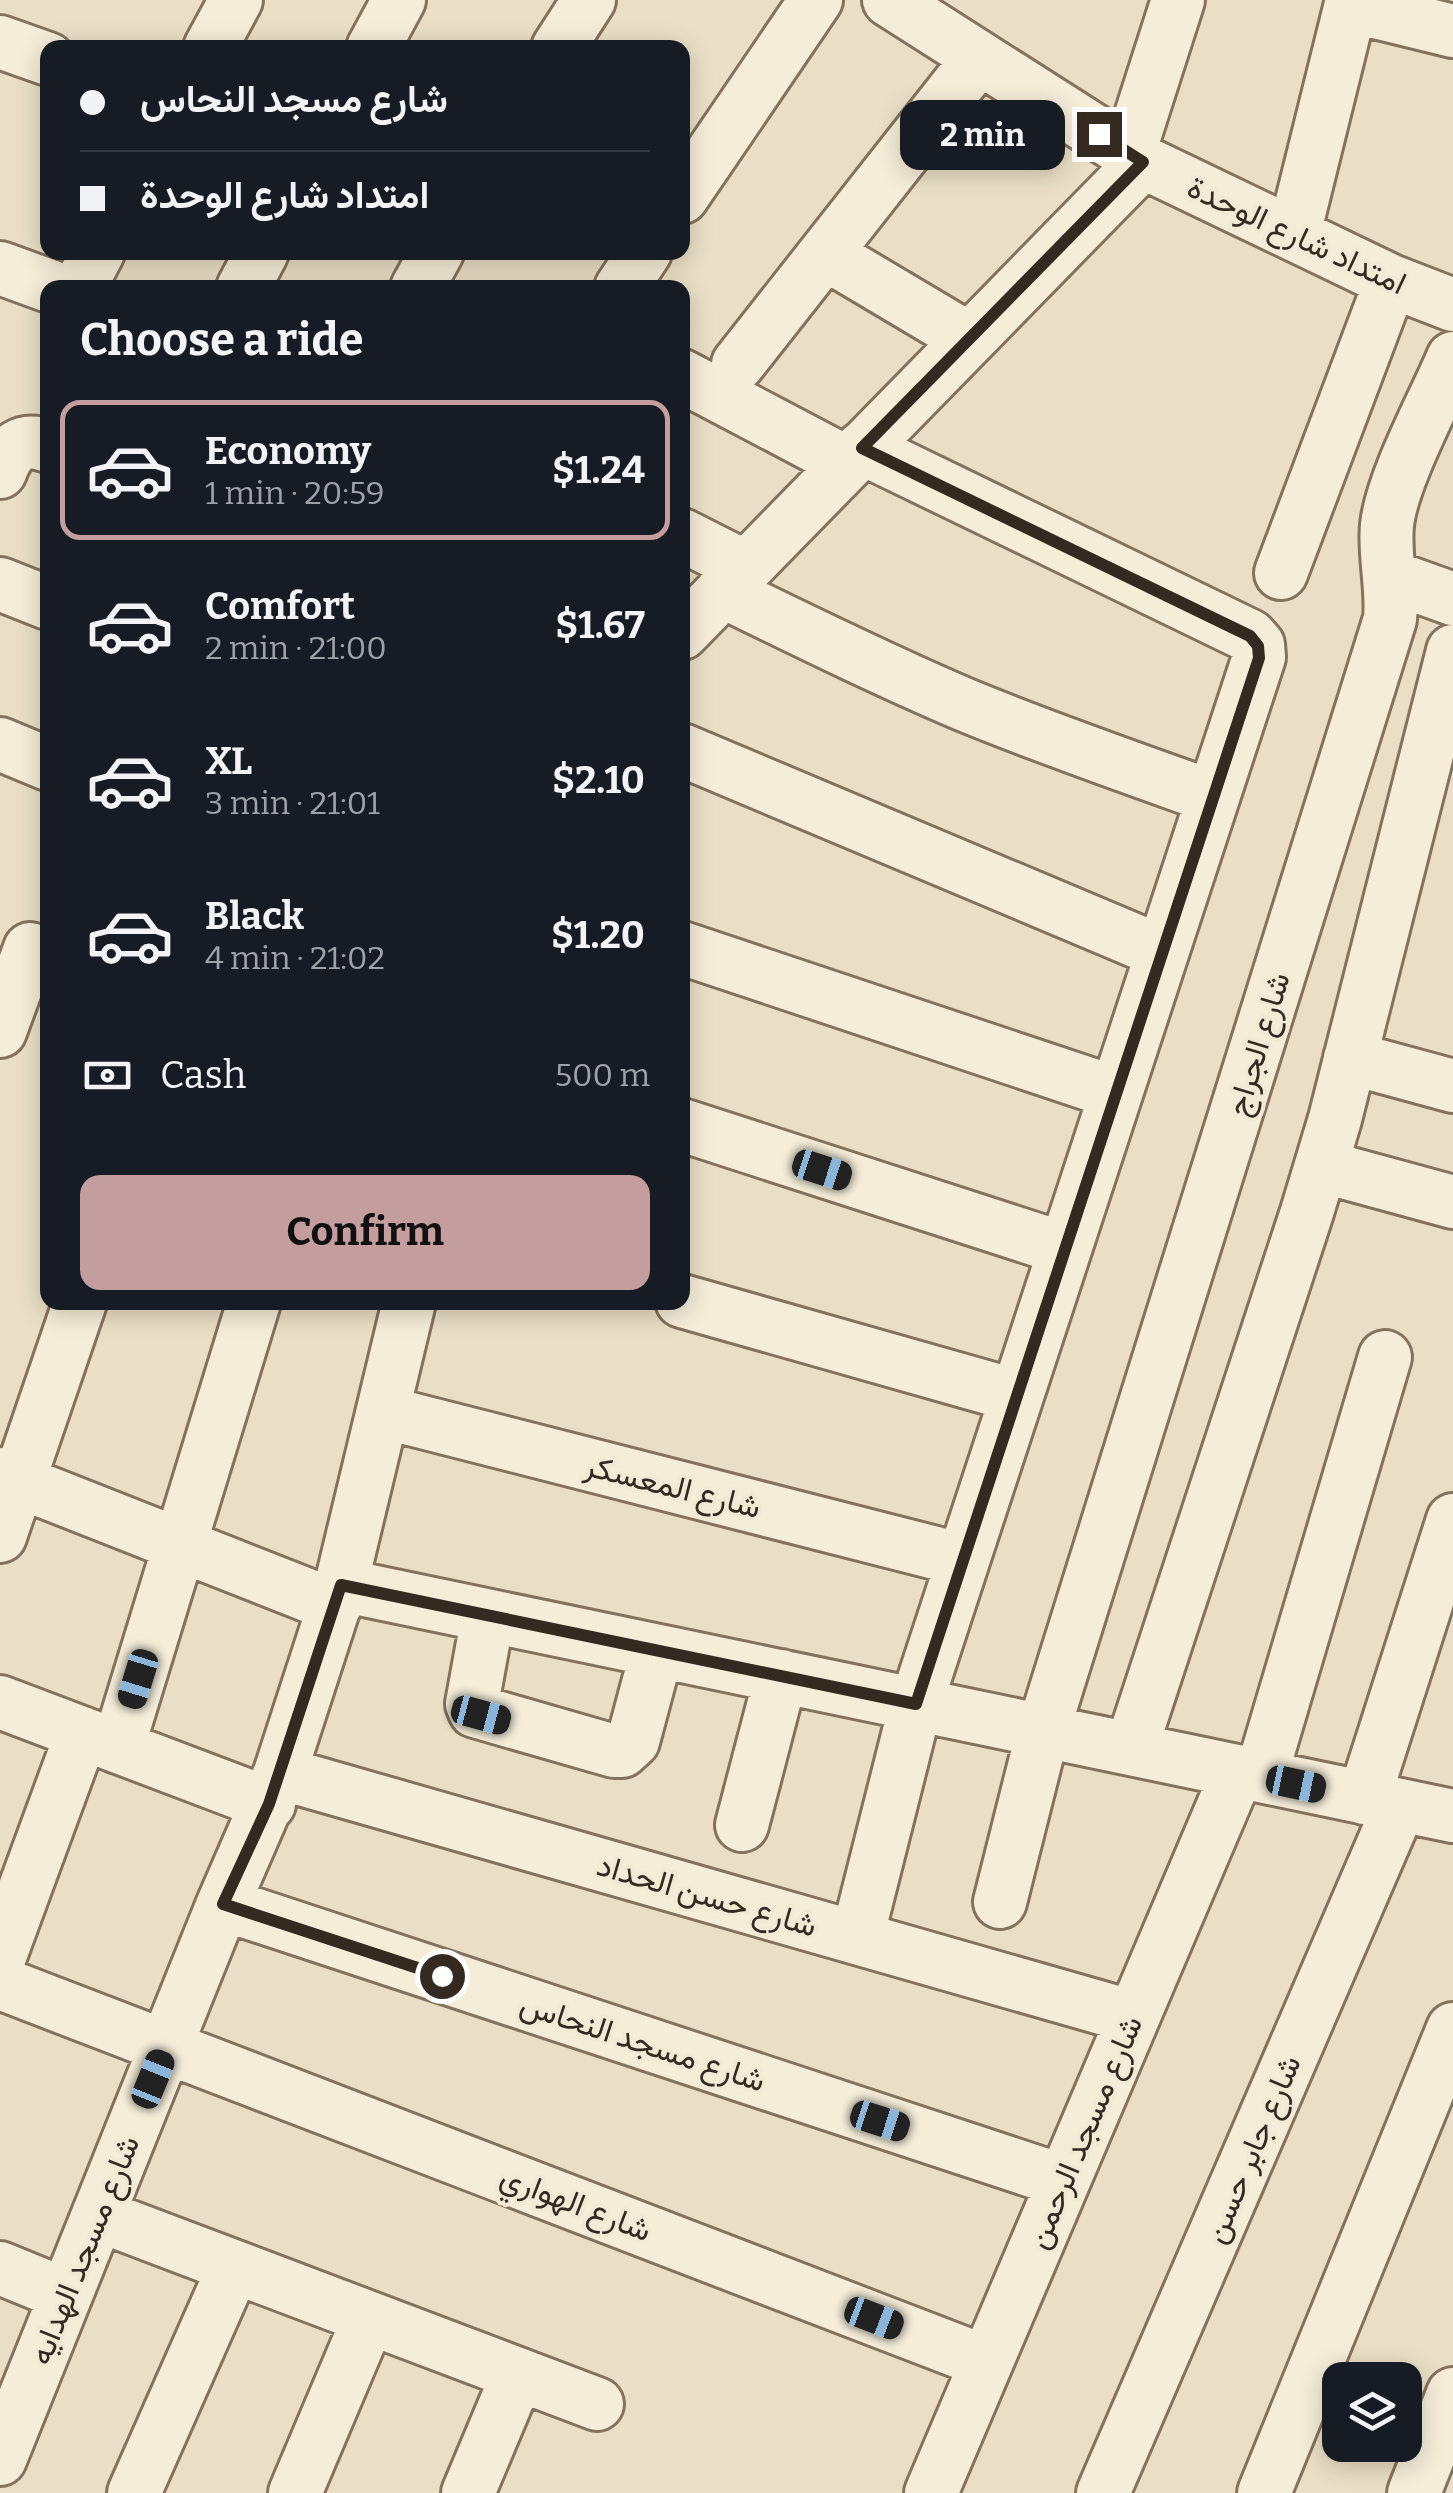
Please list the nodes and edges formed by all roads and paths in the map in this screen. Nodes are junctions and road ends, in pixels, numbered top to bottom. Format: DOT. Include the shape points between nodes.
graph roads {
  1 [pos="236,0"];
  2 [pos="399,0"];
  3 [pos="589,0"];
  4 [pos="816,0"];
  5 [pos="889,0"];
  6 [pos="1178,0"];
  7 [pos="1351,3"];
  8 [pos="1453,31"];
  9 [pos="214,40"];
  10 [pos="377,40"];
  11 [pos="563,40"];
  12 [pos="0,42"];
  13 [pos="40,56"];
  14 [pos="980,58"];
  15 [pos="1136,158"];
  16 [pos="690,184"];
  17 [pos="1294,234"];
  18 [pos="826,254"];
  19 [pos="0,268"];
  20 [pos="1392,281"];
  21 [pos="40,283"];
  22 [pos="1453,303"];
  23 [pos="969,339"];
  24 [pos="1453,358"];
  25 [pos="738,364"];
  26 [pos="690,380"];
  27 [pos="854,455"];
  28 [pos="690,543"];
  29 [pos="1281,573"];
  30 [pos="1389,576"];
  31 [pos="733,579"];
  32 [pos="0,584"];
  33 [pos="1453,599"];
  34 [pos="40,600"];
  35 [pos="690,625"];
  36 [pos="1453,651"];
  37 [pos="0,744"];
  38 [pos="690,753"];
  39 [pos="40,761"];
  40 [pos="1214,796"];
  41 [pos="26,947"];
  42 [pos="690,951"];
  43 [pos="1162,952"];
  44 [pos="0,1031"];
  45 [pos="1350,1058"];
  46 [pos="1453,1086"];
  47 [pos="1116,1093"];
  48 [pos="690,1128"];
  49 [pos="1321,1166"];
  50 [pos="1453,1202"];
  51 [pos="1066,1249"];
  52 [pos="690,1303"];
  53 [pos="77,1310"];
  54 [pos="252,1310"];
  55 [pos="407,1310"];
  56 [pos="1386,1357"];
  57 [pos="1018,1396"];
  58 [pos="383,1412"];
  59 [pos="9,1477"];
  60 [pos="1453,1520"];
  61 [pos="0,1536"];
  62 [pos="180,1544"];
  63 [pos="964,1560"];
  64 [pos="338,1595"];
  65 [pos="488,1616"];
  66 [pos="658,1650"];
  67 [pos="781,1676"];
  68 [pos="0,1702"];
  69 [pos="916,1704"];
  70 [pos="1043,1730"];
  71 [pos="100,1740"];
  72 [pos="1131,1749"];
  73 [pos="1250,1774"];
  74 [pos="274,1789"];
  75 [pos="1382,1801"];
  76 [pos="1453,1816"];
  77 [pos="742,1826"];
  78 [pos="1000,1902"];
  79 [pos="223,1904"];
  80 [pos="857,1938"];
  81 [pos="0,1956"];
  82 [pos="0,1983"];
  83 [pos="1133,2018"];
  84 [pos="1453,2028"];
  85 [pos="166,2044"];
  86 [pos="1063,2181"];
  87 [pos="98,2215"];
  88 [pos="234,2267"];
  89 [pos="0,2268"];
  90 [pos="66,2295"];
  91 [pos="369,2318"];
  92 [pos="986,2362"];
  93 [pos="518,2374"];
  94 [pos="1453,2394"];
  95 [pos="597,2404"];
  96 [pos="0,2458"];
  97 [pos="134,2493"];
  98 [pos="294,2493"];
  99 [pos="468,2493"];
  100 [pos="931,2493"];
  101 [pos="1103,2493"];
  102 [pos="1264,2493"];
  103 [pos="1414,2493"];
  1 -- 9 [label="street"];
  2 -- 10 [label="street"];
  3 -- 11 [label="street"];
  4 -- 16 [label="street"];
  5 -- 14 [label="street, امتداد شارع الوحدة"];
  6 -- 15 [label="street"];
  7 -- 8 [label="street"];
  7 -- 17 [label="street"];
  12 -- 13 [label="street"];
  14 -- 15 [label="street, امتداد شارع الوحدة"];
  14 -- 18 [label="street"];
  15 -- 17 [label="street, امتداد شارع الوحدة"];
  15 -- 23 [label="street"];
  17 -- 20 [label="street, امتداد شارع الوحدة"];
  18 -- 23 [label="street"];
  18 -- 25 [label="street"];
  19 -- 21 [label="street"];
  20 -- 22 [label="street, امتداد شارع الوحدة"];
  20 -- 29 [label="street"];
  23 -- 27 [label="street"];
  24 -- 30 [label="street, شارع الجراج" via="1395,492 1385,548"];
  26 -- 27 [label="street"];
  27 -- 31 [label="street"];
  27 -- 40 [label="street" via="1239,631 1258,646"];
  28 -- 31 [label="street"];
  30 -- 33 [label="street"];
  30 -- 70 [label="street, شارع الجراج" via="1390,619"];
  31 -- 35 [label="street"];
  31 -- 40 [label="street" via="842,650 1087,753"];
  32 -- 34 [label="street"];
  36 -- 45 [label="street"];
  37 -- 39 [label="street"];
  38 -- 43 [label="street"];
  40 -- 43 [label="street"];
  41 -- 44 [label="street"];
  42 -- 47 [label="street"];
  43 -- 47 [label="street"];
  45 -- 46 [label="street"];
  45 -- 49 [label="street"];
  47 -- 51 [label="street"];
  48 -- 51 [label="street"];
  49 -- 50 [label="street"];
  49 -- 72 [label="street"];
  51 -- 57 [label="street"];
  52 -- 57 [label="street"];
  53 -- 59 [label="street"];
  54 -- 62 [label="street"];
  55 -- 58 [label="street, شارع مسجد الهدايه"];
  56 -- 73 [label="street, شارع مسجد الرحمن"];
  57 -- 63 [label="street"];
  58 -- 63 [label="street, شارع المعسكر"];
  58 -- 64 [label="street, شارع مسجد الهدايه"];
  59 -- 61 [label="street"];
  59 -- 62 [label="street"];
  60 -- 75 [label="street, شارع جابر حسن"];
  62 -- 64 [label="street"];
  62 -- 71 [label="street"];
  63 -- 69 [label="street"];
  64 -- 65 [label="street"];
  64 -- 74 [label="street, شارع مسجد الهدايه"];
  65 -- 66 [label="street"];
  65 -- 66 [label="street" via="475,1711 614,1751 634,1741"];
  66 -- 67 [label="street"];
  67 -- 69 [label="street"];
  67 -- 77 [label="street"];
  68 -- 71 [label="street, شارع حسن الحداد"];
  69 -- 70 [label="street"];
  69 -- 80 [label="street"];
  70 -- 72 [label="street"];
  70 -- 78 [label="street, شارع الجراج"];
  71 -- 74 [label="street, شارع حسن الحداد"];
  71 -- 81 [label="street"];
  72 -- 73 [label="street"];
  73 -- 75 [label="street"];
  73 -- 83 [label="street, شارع مسجد الرحمن"];
  74 -- 79 [label="street, شارع مسجد الهدايه"];
  74 -- 80 [label="street, شارع حسن الحداد"];
  75 -- 76 [label="street"];
  75 -- 101 [label="street, شارع جابر حسن"];
  79 -- 85 [label="street, شارع مسجد الهدايه"];
  79 -- 86 [label="street, شارع مسجد النحاس"];
  80 -- 83 [label="street, شارع حسن الحداد"];
  82 -- 85 [label="street, شارع الهواري"];
  83 -- 86 [label="street, شارع مسجد الرحمن"];
  84 -- 102 [label="street"];
  85 -- 87 [label="street, شارع مسجد الهدايه"];
  85 -- 92 [label="street, شارع الهواري"];
  86 -- 92 [label="street, شارع مسجد الرحمن"];
  87 -- 88 [label="street"];
  87 -- 90 [label="street, شارع مسجد الهدايه"];
  88 -- 91 [label="street"];
  88 -- 97 [label="street"];
  89 -- 90 [label="street"];
  90 -- 96 [label="street, شارع مسجد الهدايه"];
  91 -- 93 [label="street"];
  91 -- 98 [label="street"];
  92 -- 100 [label="street, شارع مسجد الرحمن"];
  93 -- 95 [label="street"];
  93 -- 99 [label="street"];
  94 -- 103 [label="street"];
}
